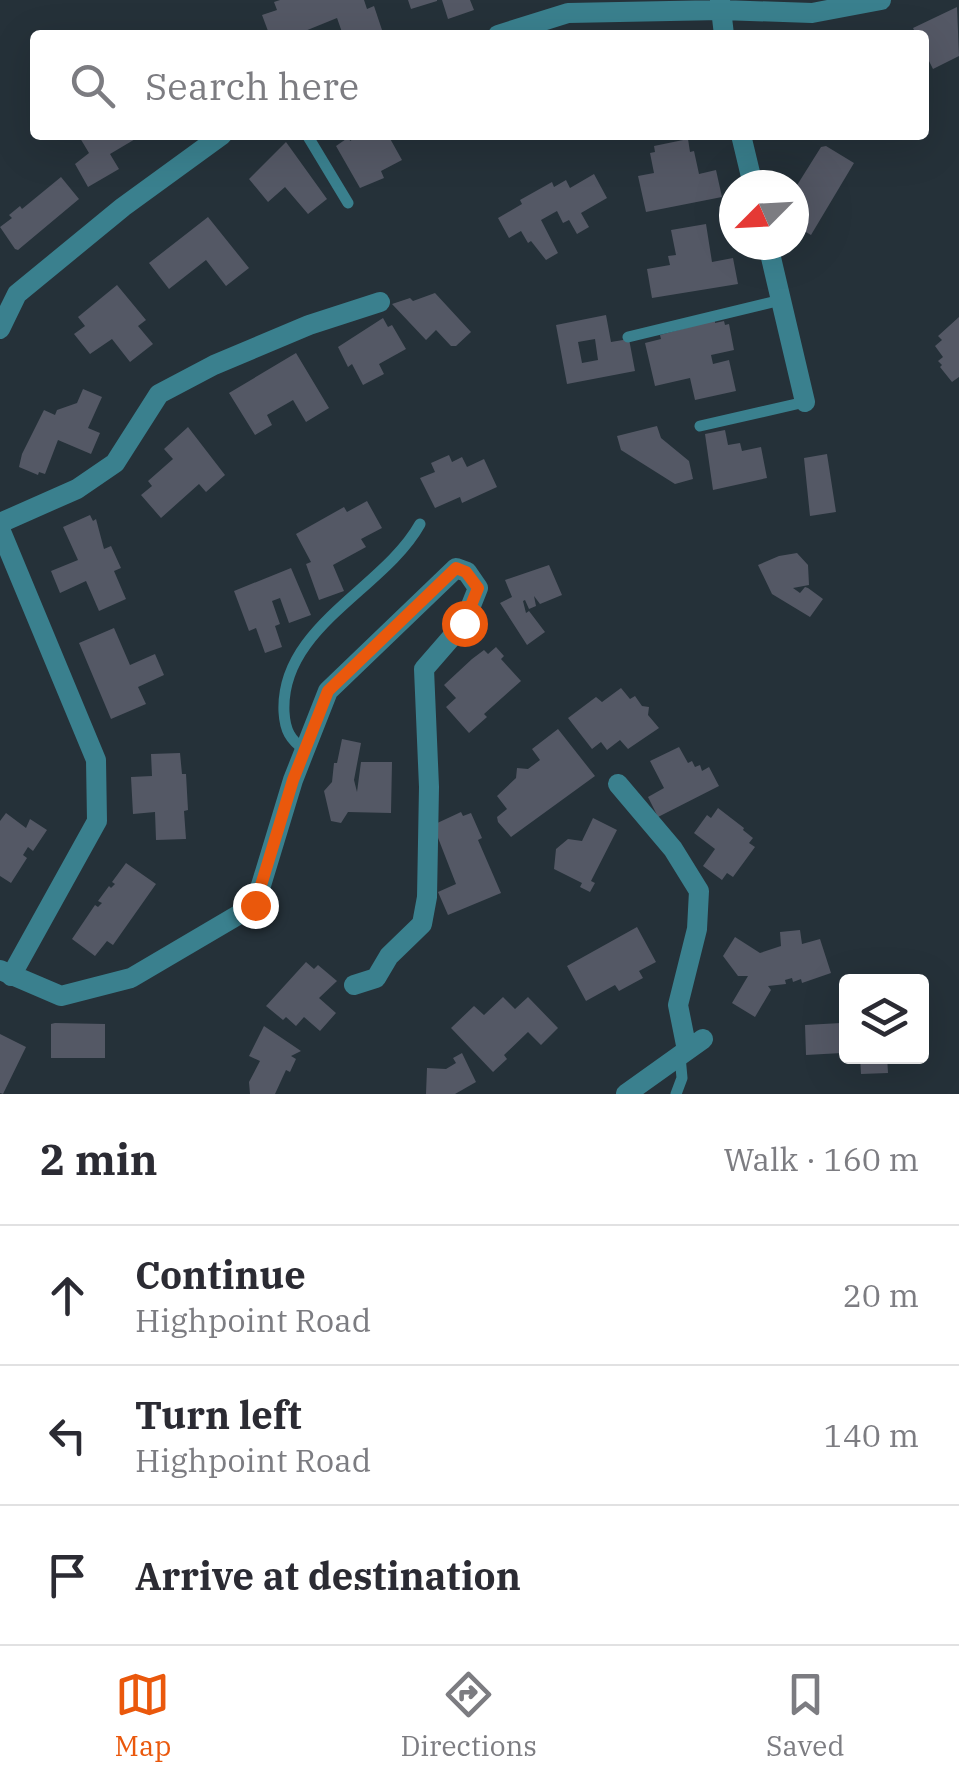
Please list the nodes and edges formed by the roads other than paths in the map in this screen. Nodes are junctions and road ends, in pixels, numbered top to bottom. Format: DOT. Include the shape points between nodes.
graph roads {
  1 [pos="881,0"];
  2 [pos="721,5"];
  3 [pos="513,30"];
  4 [pos="724,30"];
  5 [pos="215,140"];
  6 [pos="310,140"];
  7 [pos="742,140"];
  8 [pos="749,170"];
  9 [pos="348,203"];
  10 [pos="772,260"];
  11 [pos="781,300"];
  12 [pos="380,302"];
  13 [pos="0,330"];
  14 [pos="628,337"];
  15 [pos="805,402"];
  16 [pos="700,426"];
  17 [pos="420,524"];
  18 [pos="0,526"];
  19 [pos="305,750"];
  20 [pos="618,784"];
  21 [pos="5,973"];
  22 [pos="354,984"];
  23 [pos="690,1048"];
  24 [pos="626,1094"];
  25 [pos="676,1094"];
  1 -- 2 [label="street" via="812,13"];
  2 -- 3 [label="street" via="568,12"];
  2 -- 4 [label="street"];
  5 -- 13 [label="street" via="18,294"];
  6 -- 9 [label="lane"];
  7 -- 8 [label="street"];
  10 -- 11 [label="street"];
  11 -- 14 [label="lane"];
  11 -- 15 [label="street"];
  12 -- 18 [label="street" via="309,325 159,394 115,462 77,489"];
  15 -- 16 [label="lane"];
  17 -- 19 [label="lane" via="403,550 306,646 290,672 285,720 291,739"];
  18 -- 21 [label="street" via="96,760 96,821"];
  19 -- 21 [label="street" via="255,905 131,978 60,996"];
  19 -- 22 [label="street" via="328,691 456,568 466,572 478,588 464,623 424,669 429,787 422,924 388,956 376,978"];
  20 -- 23 [label="street" via="699,891 698,929 678,1005"];
  23 -- 24 [label="street"];
  23 -- 25 [label="lane"];
}
